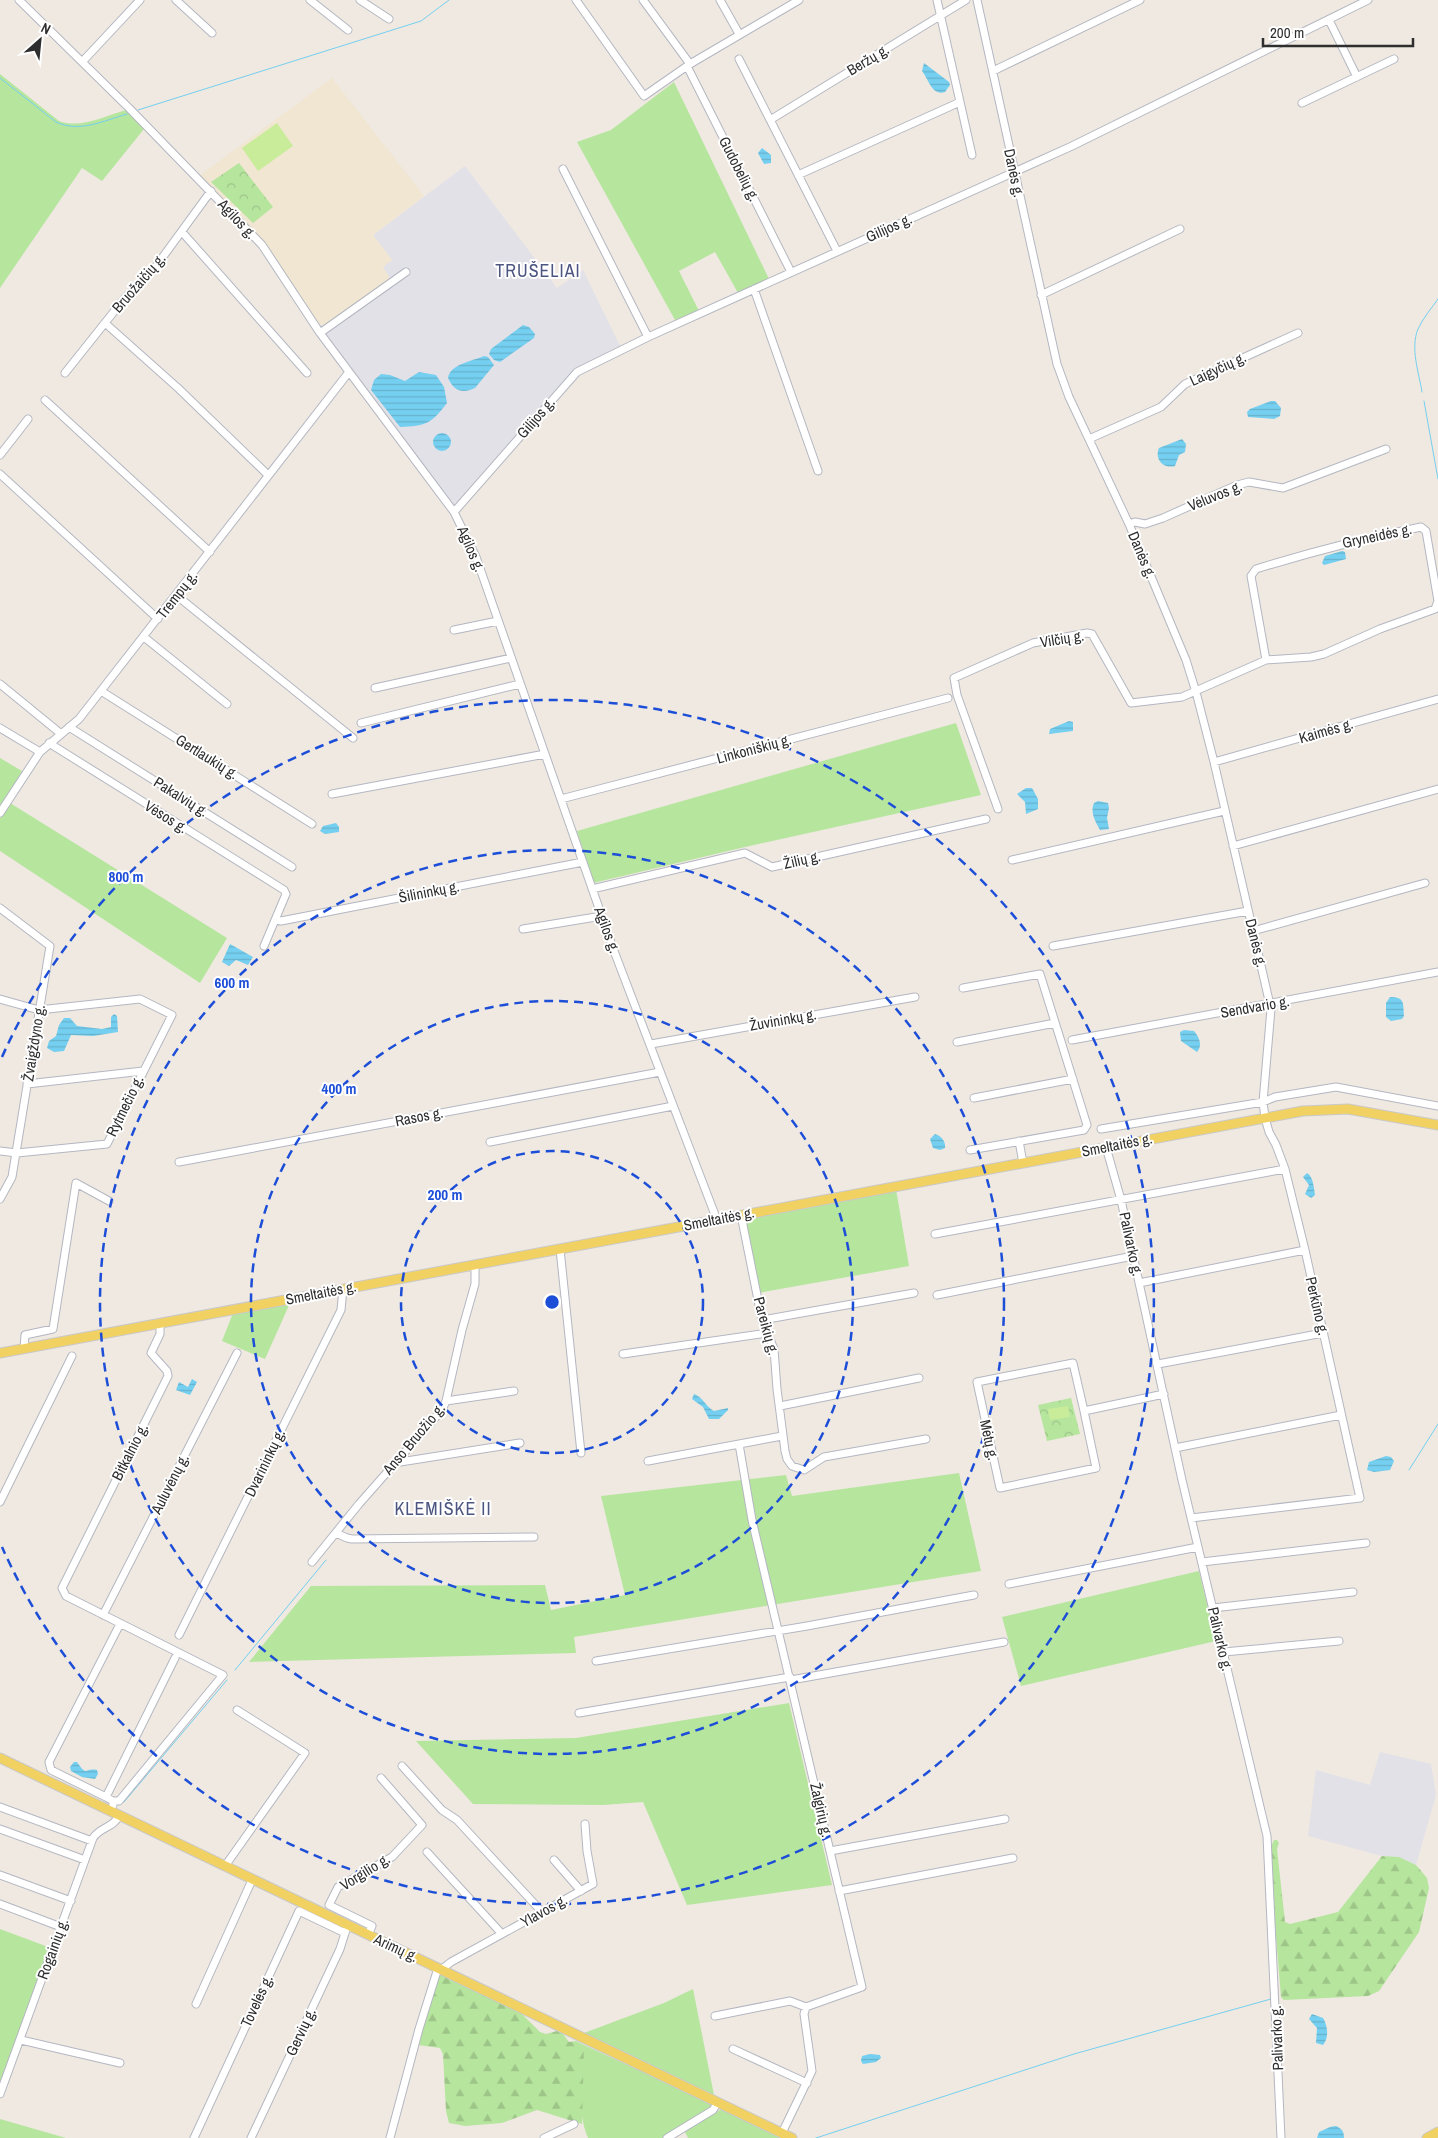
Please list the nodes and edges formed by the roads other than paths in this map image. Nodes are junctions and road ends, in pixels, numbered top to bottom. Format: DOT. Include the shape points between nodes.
graph roads {
  1 [pos="19,0"];
  2 [pos="140,0"];
  3 [pos="176,0"];
  4 [pos="310,0"];
  5 [pos="360,0"];
  6 [pos="576,0"];
  7 [pos="643,0"];
  8 [pos="720,0"];
  9 [pos="790,0"];
  10 [pos="798,0"];
  11 [pos="937,0"];
  12 [pos="966,0"];
  13 [pos="977,0"];
  14 [pos="1140,0"];
  15 [pos="1368,0"];
  16 [pos="940,16"];
  17 [pos="389,19"];
  18 [pos="1329,20"];
  19 [pos="348,30"];
  20 [pos="738,32"];
  21 [pos="212,33"];
  22 [pos="719,43"];
  23 [pos="739,59"];
  24 [pos="1394,59"];
  25 [pos="82,62"];
  26 [pos="689,65"];
  27 [pos="993,71"];
  28 [pos="1357,77"];
  29 [pos="960,102"];
  30 [pos="1302,104"];
  31 [pos="770,120"];
  32 [pos="972,155"];
  33 [pos="564,169"];
  34 [pos="1014,172"];
  35 [pos="798,175"];
  36 [pos="211,192"];
  37 [pos="1180,229"];
  38 [pos="182,232"];
  39 [pos="837,251"];
  40 [pos="406,272"];
  41 [pos="791,272"];
  42 [pos="754,289"];
  43 [pos="1041,295"];
  44 [pos="105,323"];
  45 [pos="320,333"];
  46 [pos="1298,333"];
  47 [pos="648,336"];
  48 [pos="349,372"];
  49 [pos="307,373"];
  50 [pos="65,374"];
  51 [pos="45,400"];
  52 [pos="28,419"];
  53 [pos="1089,439"];
  54 [pos="1386,449"];
  55 [pos="0,455"];
  56 [pos="818,472"];
  57 [pos="0,474"];
  58 [pos="268,475"];
  59 [pos="454,512"];
  60 [pos="1129,524"];
  61 [pos="210,552"];
  62 [pos="176,595"];
  63 [pos="158,619"];
  64 [pos="498,621"];
  65 [pos="454,630"];
  66 [pos="144,637"];
  67 [pos="511,658"];
  68 [pos="1266,660"];
  69 [pos="0,684"];
  70 [pos="520,684"];
  71 [pos="375,688"];
  72 [pos="101,691"];
  73 [pos="1196,692"];
  74 [pos="948,698"];
  75 [pos="1438,699"];
  76 [pos="226,704"];
  77 [pos="361,723"];
  78 [pos="69,727"];
  79 [pos="0,728"];
  80 [pos="60,733"];
  81 [pos="353,738"];
  82 [pos="48,743"];
  83 [pos="40,752"];
  84 [pos="545,754"];
  85 [pos="1214,762"];
  86 [pos="1438,790"];
  87 [pos="332,794"];
  88 [pos="560,799"];
  89 [pos="998,809"];
  90 [pos="1224,811"];
  91 [pos="0,813"];
  92 [pos="986,819"];
  93 [pos="312,824"];
  94 [pos="1233,846"];
  95 [pos="1012,860"];
  96 [pos="582,862"];
  97 [pos="292,867"];
  98 [pos="1425,883"];
  99 [pos="592,889"];
  100 [pos="0,908"];
  101 [pos="1248,911"];
  102 [pos="602,916"];
  103 [pos="276,920"];
  104 [pos="523,929"];
  105 [pos="1254,931"];
  106 [pos="264,946"];
  107 [pos="1053,946"];
  108 [pos="1438,972"];
  109 [pos="963,988"];
  110 [pos="915,997"];
  111 [pos="0,999"];
  112 [pos="1270,1004"];
  113 [pos="39,1010"];
  114 [pos="1055,1023"];
  115 [pos="1072,1040"];
  116 [pos="957,1042"];
  117 [pos="651,1044"];
  118 [pos="143,1071"];
  119 [pos="660,1072"];
  120 [pos="1073,1079"];
  121 [pos="27,1084"];
  122 [pos="974,1098"];
  123 [pos="1263,1102"];
  124 [pos="674,1106"];
  125 [pos="1438,1106"];
  126 [pos="1265,1118"];
  127 [pos="1438,1125"];
  128 [pos="1101,1129"];
  129 [pos="1019,1141"];
  130 [pos="490,1142"];
  131 [pos="1106,1147"];
  132 [pos="970,1150"];
  133 [pos="0,1151"];
  134 [pos="17,1153"];
  135 [pos="178,1162"];
  136 [pos="1023,1163"];
  137 [pos="1285,1169"];
  138 [pos="0,1198"];
  139 [pos="1121,1200"];
  140 [pos="109,1201"];
  141 [pos="741,1215"];
  142 [pos="717,1220"];
  143 [pos="935,1234"];
  144 [pos="560,1249"];
  145 [pos="1305,1250"];
  146 [pos="1133,1256"];
  147 [pos="475,1265"];
  148 [pos="1139,1283"];
  149 [pos="343,1289"];
  150 [pos="914,1293"];
  151 [pos="937,1295"];
  152 [pos="762,1320"];
  153 [pos="160,1323"];
  154 [pos="767,1333"];
  155 [pos="1323,1333"];
  156 [pos="24,1348"];
  157 [pos="0,1353"];
  158 [pos="238,1353"];
  159 [pos="623,1354"];
  160 [pos="72,1356"];
  161 [pos="1158,1364"];
  162 [pos="919,1378"];
  163 [pos="514,1391"];
  164 [pos="1164,1394"];
  165 [pos="446,1401"];
  166 [pos="780,1406"];
  167 [pos="1084,1411"];
  168 [pos="1342,1415"];
  169 [pos="782,1436"];
  170 [pos="926,1439"];
  171 [pos="520,1443"];
  172 [pos="739,1444"];
  173 [pos="1175,1448"];
  174 [pos="581,1453"];
  175 [pos="648,1461"];
  176 [pos="394,1463"];
  177 [pos="0,1502"];
  178 [pos="1191,1518"];
  179 [pos="336,1533"];
  180 [pos="534,1537"];
  181 [pos="1366,1543"];
  182 [pos="1198,1546"];
  183 [pos="312,1562"];
  184 [pos="1202,1562"];
  185 [pos="1009,1584"];
  186 [pos="1353,1592"];
  187 [pos="974,1595"];
  188 [pos="1213,1608"];
  189 [pos="103,1615"];
  190 [pos="120,1624"];
  191 [pos="780,1631"];
  192 [pos="179,1635"];
  193 [pos="1339,1641"];
  194 [pos="1004,1642"];
  195 [pos="1224,1652"];
  196 [pos="175,1658"];
  197 [pos="596,1661"];
  198 [pos="790,1679"];
  199 [pos="237,1710"];
  200 [pos="579,1713"];
  201 [pos="0,1758"];
  202 [pos="402,1766"];
  203 [pos="380,1778"];
  204 [pos="109,1799"];
  205 [pos="0,1807"];
  206 [pos="110,1812"];
  207 [pos="119,1816"];
  208 [pos="1005,1819"];
  209 [pos="585,1824"];
  210 [pos="0,1829"];
  211 [pos="92,1841"];
  212 [pos="830,1851"];
  213 [pos="426,1852"];
  214 [pos="1013,1858"];
  215 [pos="85,1860"];
  216 [pos="554,1860"];
  217 [pos="225,1866"];
  218 [pos="0,1875"];
  219 [pos="252,1880"];
  220 [pos="581,1891"];
  221 [pos="840,1891"];
  222 [pos="71,1901"];
  223 [pos="0,1904"];
  224 [pos="542,1912"];
  225 [pos="62,1927"];
  226 [pos="346,1929"];
  227 [pos="502,1934"];
  228 [pos="368,1935"];
  229 [pos="440,1969"];
  230 [pos="196,2004"];
  231 [pos="806,2007"];
  232 [pos="715,2016"];
  233 [pos="21,2040"];
  234 [pos="733,2049"];
  235 [pos="120,2063"];
  236 [pos="807,2083"];
  237 [pos="0,2094"];
  238 [pos="718,2102"];
  239 [pos="574,2124"];
  240 [pos="1438,2132"];
  241 [pos="782,2133"];
  242 [pos="194,2138"];
  243 [pos="251,2138"];
  244 [pos="390,2138"];
  245 [pos="544,2138"];
  246 [pos="667,2138"];
  247 [pos="792,2138"];
  248 [pos="1281,2138"];
  249 [pos="1427,2138"];
  1 -- 25 [label="street, Agilos g."];
  2 -- 25 [label="street"];
  3 -- 21 [label="street"];
  4 -- 19 [label="street"];
  5 -- 17 [label="street"];
  6 -- 26 [label="street" via="644,96"];
  7 -- 26 [label="street, Gudobelių g."];
  8 -- 20 [label="street"];
  9 -- 20 [label="street"];
  10 -- 26 [label="street"];
  11 -- 16 [label="street"];
  12 -- 16 [label="street, Beržų g."];
  13 -- 27 [label="street, Danės g."];
  14 -- 27 [label="street"];
  15 -- 18 [label="street, Gilijos g."];
  16 -- 29 [label="street"];
  16 -- 31 [label="street, Beržų g."];
  18 -- 28 [label="street"];
  18 -- 34 [label="street, Gilijos g."];
  20 -- 22 [label="street"];
  23 -- 31 [label="street"];
  24 -- 28 [label="street"];
  25 -- 36 [label="street, Agilos g."];
  26 -- 41 [label="street, Gudobelių g."];
  27 -- 34 [label="street, Danės g."];
  28 -- 30 [label="street"];
  29 -- 32 [label="street"];
  29 -- 35 [label="street"];
  31 -- 35 [label="street"];
  33 -- 47 [label="street"];
  34 -- 39 [label="street, Gilijos g."];
  34 -- 43 [label="street, Danės g."];
  35 -- 39 [label="street"];
  36 -- 38 [label="street, Bruožaičių g."];
  36 -- 45 [label="street, Agilos g." via="262,245"];
  37 -- 43 [label="street"];
  38 -- 44 [label="street, Bruožaičių g." via="154,270 130,292"];
  38 -- 49 [label="street"];
  39 -- 41 [label="street, Gilijos g."];
  40 -- 45 [label="street"];
  41 -- 42 [label="street, Gilijos g."];
  42 -- 47 [label="street, Gilijos g."];
  42 -- 56 [label="street"];
  43 -- 53 [label="street, Danės g." via="1056,364"];
  44 -- 50 [label="street, Bruožaičių g."];
  44 -- 58 [label="street"];
  45 -- 48 [label="street, Agilos g."];
  46 -- 53 [label="street, Laigyčių g." via="1185,384 1161,407"];
  47 -- 59 [label="street, Gilijos g." via="577,372"];
  48 -- 58 [label="street, Trempų g."];
  48 -- 59 [label="street, Agilos g."];
  51 -- 61 [label="street"];
  52 -- 55 [label="street"];
  53 -- 60 [label="street, Danės g."];
  54 -- 60 [label="street, Vėluvos g." via="1284,488 1249,482 1163,518 1145,524"];
  57 -- 63 [label="street"];
  58 -- 61 [label="street, Trempų g."];
  59 -- 64 [label="street, Agilos g." via="476,557"];
  60 -- 73 [label="street, Danės g." via="1186,660"];
  61 -- 62 [label="street, Trempų g."];
  62 -- 63 [label="street, Trempų g."];
  62 -- 81 [label="street"];
  63 -- 66 [label="street, Trempų g."];
  64 -- 65 [label="street"];
  64 -- 67 [label="street, Agilos g."];
  66 -- 72 [label="street, Trempų g."];
  66 -- 76 [label="street"];
  67 -- 70 [label="street, Agilos g."];
  67 -- 71 [label="street"];
  68 -- 68 [label="street, Gryneidės g." via="1250,576 1256,569 1376,536 1421,526 1426,530 1438,601 1434,609 1324,654"];
  68 -- 73 [label="street, Gryneidės g."];
  69 -- 80 [label="street"];
  70 -- 77 [label="street"];
  70 -- 84 [label="street, Agilos g."];
  72 -- 78 [label="street, Trempų g."];
  72 -- 93 [label="street, Gertlaukių g."];
  73 -- 85 [label="street, Danės g."];
  73 -- 89 [label="street, Vilčių g." via="1182,697 1131,703 1092,634 1087,633 1033,644 954,678 957,695"];
  74 -- 88 [label="street, Linkoniškių g."];
  75 -- 85 [label="street, Kaimės g."];
  78 -- 80 [label="street, Trempų g."];
  78 -- 97 [label="street, Pakalvių g."];
  79 -- 83 [label="street"];
  80 -- 82 [label="street, Trempų g."];
  82 -- 83 [label="street, Trempų g."];
  82 -- 103 [label="street, Vėsos g." via="284,890 286,894"];
  83 -- 91 [label="street, Trempų g."];
  84 -- 87 [label="street"];
  84 -- 88 [label="street, Agilos g."];
  85 -- 90 [label="street, Danės g."];
  86 -- 94 [label="street"];
  88 -- 96 [label="street, Agilos g."];
  90 -- 94 [label="street, Danės g."];
  90 -- 95 [label="street"];
  92 -- 99 [label="street, Žilių g." via="772,867 746,853"];
  94 -- 101 [label="street, Danės g."];
  96 -- 99 [label="street, Agilos g."];
  96 -- 103 [label="street, Šilininkų g."];
  98 -- 105 [label="street"];
  99 -- 102 [label="street, Agilos g."];
  100 -- 113 [label="street, Žvaigždyno g." via="50,946"];
  101 -- 105 [label="street, Danės g."];
  101 -- 107 [label="street"];
  102 -- 104 [label="street"];
  102 -- 117 [label="street, Agilos g."];
  103 -- 106 [label="street"];
  105 -- 112 [label="street, Danės g."];
  108 -- 112 [label="street, Sendvario g."];
  109 -- 114 [label="street" via="1040,974"];
  110 -- 117 [label="street, Žuvininkų g."];
  111 -- 113 [label="street"];
  112 -- 115 [label="street, Sendvario g."];
  112 -- 123 [label="street, Danės g."];
  113 -- 118 [label="street, Rytmečio g." via="140,999 172,1015"];
  113 -- 121 [label="street, Žvaigždyno g."];
  114 -- 116 [label="street"];
  114 -- 120 [label="street"];
  117 -- 119 [label="street, Agilos g."];
  118 -- 121 [label="street"];
  118 -- 134 [label="street, Rytmečio g." via="106,1144"];
  119 -- 124 [label="street, Agilos g."];
  119 -- 135 [label="street, Rasos g."];
  120 -- 122 [label="street"];
  120 -- 129 [label="street" via="1087,1125 1084,1130"];
  121 -- 134 [label="street, Žvaigždyno g."];
  123 -- 125 [label="street" via="1336,1087"];
  123 -- 126 [label="street, Danės g."];
  123 -- 128 [label="street"];
  124 -- 130 [label="street"];
  124 -- 142 [label="street, Agilos g."];
  126 -- 127 [label="main road, Smeltaitės g." via="1303,1110 1337,1108"];
  126 -- 131 [label="main road, Smeltaitės g."];
  126 -- 137 [label="street, Perkūno g."];
  129 -- 132 [label="street"];
  129 -- 136 [label="street"];
  131 -- 136 [label="main road, Smeltaitės g."];
  131 -- 139 [label="street, Palivarko g."];
  133 -- 134 [label="street"];
  134 -- 138 [label="street, Žvaigždyno g." via="12,1178"];
  136 -- 141 [label="main road, Smeltaitės g."];
  137 -- 139 [label="street"];
  137 -- 145 [label="street, Perkūno g."];
  139 -- 143 [label="street"];
  139 -- 146 [label="street, Palivarko g."];
  140 -- 156 [label="street" via="76,1183 53,1329 25,1335"];
  141 -- 142 [label="main road, Smeltaitės g."];
  141 -- 152 [label="street, Pareikių g."];
  142 -- 144 [label="main road, Smeltaitės g."];
  144 -- 147 [label="main road, Smeltaitės g."];
  144 -- 174 [label="street"];
  145 -- 148 [label="street"];
  145 -- 155 [label="street, Perkūno g."];
  146 -- 148 [label="street, Palivarko g."];
  146 -- 151 [label="street"];
  147 -- 149 [label="main road, Smeltaitės g."];
  147 -- 165 [label="street, Anso Bruožio g." via="475,1284"];
  148 -- 161 [label="street, Palivarko g."];
  149 -- 153 [label="main road, Smeltaitės g."];
  149 -- 192 [label="street, Dvarininkų g." via="341,1310"];
  150 -- 152 [label="street"];
  152 -- 154 [label="street, Pareikių g."];
  153 -- 156 [label="main road, Smeltaitės g."];
  153 -- 189 [label="street, Bitkalnio g." via="160,1334 151,1353 168,1376 62,1588 66,1596"];
  154 -- 159 [label="street"];
  154 -- 166 [label="street, Pareikių g." via="774,1349"];
  155 -- 161 [label="street"];
  155 -- 168 [label="street, Perkūno g."];
  156 -- 157 [label="main road, Smeltaitės g."];
  158 -- 189 [label="street, Auluvėnų g."];
  160 -- 177 [label="street"];
  161 -- 164 [label="street, Palivarko g."];
  162 -- 166 [label="street"];
  163 -- 165 [label="street"];
  164 -- 167 [label="street"];
  164 -- 173 [label="street, Palivarko g."];
  165 -- 176 [label="street, Anso Bruožio g." via="442,1410"];
  166 -- 169 [label="street, Pareikių g."];
  167 -- 167 [label="street, Mėtų g." via="1073,1363 977,1382 1000,1488 1096,1468"];
  168 -- 173 [label="street"];
  168 -- 178 [label="street, Perkūno g." via="1360,1498"];
  169 -- 170 [label="street, Pareikių g." via="787,1460 792,1466 804,1470 824,1457"];
  169 -- 172 [label="street"];
  171 -- 176 [label="street"];
  172 -- 175 [label="street"];
  172 -- 191 [label="street, Žalgirių g." via="752,1520"];
  173 -- 178 [label="street, Palivarko g."];
  176 -- 179 [label="street, Anso Bruožio g."];
  178 -- 182 [label="street, Palivarko g."];
  179 -- 180 [label="street" via="347,1538"];
  179 -- 183 [label="street, Anso Bruožio g."];
  181 -- 184 [label="street"];
  182 -- 184 [label="street, Palivarko g."];
  182 -- 185 [label="street"];
  184 -- 188 [label="street, Palivarko g."];
  186 -- 188 [label="street"];
  187 -- 191 [label="street"];
  188 -- 195 [label="street, Palivarko g."];
  189 -- 190 [label="street"];
  190 -- 204 [label="street" via="49,1762 51,1770"];
  190 -- 204 [label="street" via="223,1675 119,1800"];
  191 -- 197 [label="street"];
  191 -- 198 [label="street, Žalgirių g."];
  193 -- 195 [label="street"];
  194 -- 198 [label="street"];
  195 -- 248 [label="street, Palivarko g." via="1266,1836"];
  196 -- 204 [label="street"];
  198 -- 200 [label="street"];
  198 -- 212 [label="street, Žalgirių g."];
  199 -- 217 [label="street" via="305,1753"];
  201 -- 206 [label="main road, Arimų g."];
  202 -- 224 [label="street"];
  203 -- 228 [label="street, Vorgilio g." via="422,1825 392,1857 338,1887 329,1905 372,1926"];
  204 -- 206 [label="street"];
  205 -- 211 [label="street"];
  206 -- 207 [label="main road, Arimų g."];
  207 -- 211 [label="street"];
  207 -- 217 [label="main road, Arimų g."];
  208 -- 212 [label="street"];
  209 -- 220 [label="street, Ylavos g." via="593,1884"];
  210 -- 215 [label="street"];
  211 -- 215 [label="street, Rogainių g."];
  212 -- 221 [label="street, Žalgirių g."];
  213 -- 227 [label="street"];
  214 -- 221 [label="street"];
  215 -- 222 [label="street, Rogainių g."];
  216 -- 220 [label="street"];
  217 -- 219 [label="main road, Arimų g."];
  218 -- 222 [label="street"];
  219 -- 226 [label="main road, Arimų g."];
  219 -- 230 [label="street"];
  220 -- 224 [label="street, Ylavos g."];
  221 -- 231 [label="street, Žalgirių g." via="862,1987"];
  222 -- 225 [label="street, Rogainių g."];
  223 -- 225 [label="street"];
  224 -- 227 [label="street, Ylavos g."];
  225 -- 233 [label="street, Rogainių g."];
  226 -- 228 [label="main road, Arimų g."];
  226 -- 242 [label="street, Tovelės g." via="299,1911"];
  226 -- 243 [label="street, Gervių g."];
  227 -- 229 [label="street, Ylavos g."];
  228 -- 229 [label="main road, Arimų g."];
  229 -- 238 [label="main road, Arimų g."];
  229 -- 244 [label="street" via="419,2029"];
  231 -- 232 [label="street" via="790,2001"];
  231 -- 236 [label="street" via="804,2014 812,2071"];
  233 -- 235 [label="street"];
  233 -- 237 [label="street, Rogainių g."];
  234 -- 236 [label="street"];
  236 -- 241 [label="street"];
  238 -- 241 [label="main road, Arimų g."];
  238 -- 246 [label="street" via="713,2110"];
  239 -- 245 [label="street"];
  240 -- 249 [label="main road"];
  241 -- 247 [label="main road, Arimų g."];
}
